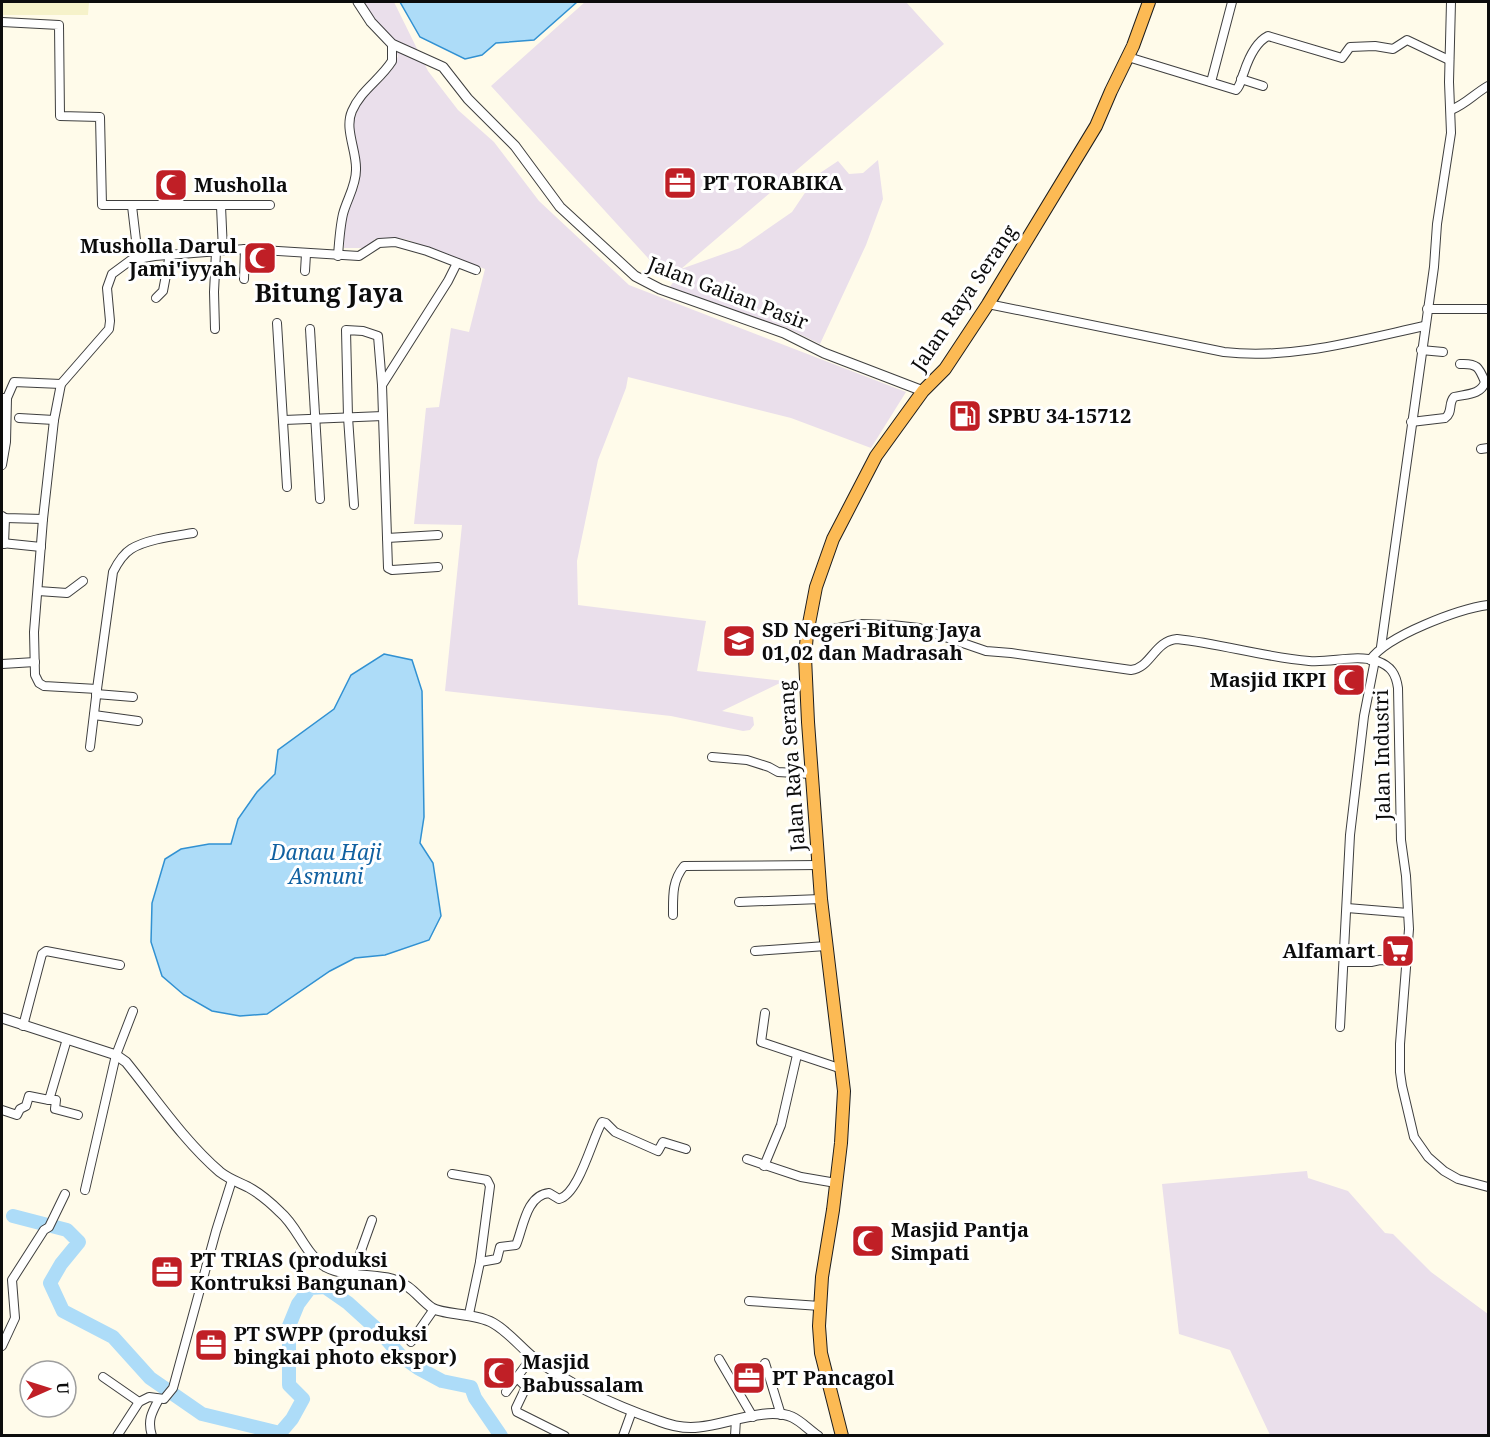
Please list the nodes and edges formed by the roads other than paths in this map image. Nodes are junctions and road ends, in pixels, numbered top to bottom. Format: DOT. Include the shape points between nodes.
graph roads {
  1 [pos="358,2"];
  2 [pos="1149,2"];
  3 [pos="1232,2"];
  4 [pos="1451,2"];
  5 [pos="2,22"];
  6 [pos="392,44"];
  7 [pos="1128,57"];
  8 [pos="1449,60"];
  9 [pos="1241,79"];
  10 [pos="1211,82"];
  11 [pos="1263,86"];
  12 [pos="1488,86"];
  13 [pos="1451,107"];
  14 [pos="132,206"];
  15 [pos="221,206"];
  16 [pos="270,206"];
  17 [pos="245,249"];
  18 [pos="220,251"];
  19 [pos="170,254"];
  20 [pos="306,254"];
  21 [pos="338,256"];
  22 [pos="141,258"];
  23 [pos="457,263"];
  24 [pos="476,270"];
  25 [pos="305,271"];
  26 [pos="244,279"];
  27 [pos="156,298"];
  28 [pos="988,304"];
  29 [pos="1427,309"];
  30 [pos="1488,309"];
  31 [pos="277,323"];
  32 [pos="1424,326"];
  33 [pos="215,329"];
  34 [pos="310,329"];
  35 [pos="1421,350"];
  36 [pos="1443,352"];
  37 [pos="1460,364"];
  38 [pos="1487,381"];
  39 [pos="61,384"];
  40 [pos="382,385"];
  41 [pos="923,391"];
  42 [pos="4,398"];
  43 [pos="383,416"];
  44 [pos="348,417"];
  45 [pos="19,418"];
  46 [pos="315,418"];
  47 [pos="54,420"];
  48 [pos="284,420"];
  49 [pos="1411,423"];
  50 [pos="4,442"];
  51 [pos="2,465"];
  52 [pos="287,487"];
  53 [pos="320,499"];
  54 [pos="354,504"];
  55 [pos="3,517"];
  56 [pos="43,519"];
  57 [pos="193,533"];
  58 [pos="438,535"];
  59 [pos="387,538"];
  60 [pos="3,543"];
  61 [pos="41,547"];
  62 [pos="438,567"];
  63 [pos="83,581"];
  64 [pos="38,591"];
  65 [pos="1488,605"];
  66 [pos="807,634"];
  67 [pos="1381,647"];
  68 [pos="1372,660"];
  69 [pos="35,662"];
  70 [pos="2,664"];
  71 [pos="97,692"];
  72 [pos="133,697"];
  73 [pos="94,716"];
  74 [pos="138,721"];
  75 [pos="90,747"];
  76 [pos="712,757"];
  77 [pos="811,774"];
  78 [pos="819,865"];
  79 [pos="821,899"];
  80 [pos="739,902"];
  81 [pos="1347,908"];
  82 [pos="1408,913"];
  83 [pos="673,915"];
  84 [pos="826,946"];
  85 [pos="755,951"];
  86 [pos="1345,962"];
  87 [pos="1407,962"];
  88 [pos="120,965"];
  89 [pos="133,1011"];
  90 [pos="765,1013"];
  91 [pos="2,1018"];
  92 [pos="22,1026"];
  93 [pos="1340,1027"];
  94 [pos="67,1039"];
  95 [pos="797,1054"];
  96 [pos="116,1055"];
  97 [pos="842,1069"];
  98 [pos="49,1100"];
  99 [pos="2,1110"];
  100 [pos="78,1115"];
  101 [pos="686,1149"];
  102 [pos="747,1159"];
  103 [pos="764,1166"];
  104 [pos="452,1174"];
  105 [pos="232,1180"];
  106 [pos="836,1183"];
  107 [pos="1488,1187"];
  108 [pos="85,1190"];
  109 [pos="65,1194"];
  110 [pos="372,1220"];
  111 [pos="480,1262"];
  112 [pos="352,1273"];
  113 [pos="749,1301"];
  114 [pos="820,1306"];
  115 [pos="434,1309"];
  116 [pos="469,1314"];
  117 [pos="411,1342"];
  118 [pos="2,1346"];
  119 [pos="532,1357"];
  120 [pos="719,1359"];
  121 [pos="765,1363"];
  122 [pos="103,1377"];
  123 [pos="516,1378"];
  124 [pos="506,1392"];
  125 [pos="159,1399"];
  126 [pos="139,1402"];
  127 [pos="632,1411"];
  128 [pos="781,1415"];
  129 [pos="753,1417"];
  130 [pos="736,1419"];
  131 [pos="117,1436"];
  132 [pos="152,1436"];
  133 [pos="565,1436"];
  134 [pos="623,1436"];
  135 [pos="735,1436"];
  136 [pos="818,1436"];
  137 [pos="842,1436"];
  1 -- 6 [label="street"];
  2 -- 7 [label="highway, Jalan Raya Serang"];
  3 -- 10 [label="street"];
  4 -- 8 [label="street"];
  5 -- 14 [label="street" via="59,25 60,116 100,117 102,205"];
  6 -- 21 [label="street" via="392,61 358,98 349,119 356,174 343,213"];
  6 -- 41 [label="street, Jalan Galian Pasir" via="442,67 515,146 560,207 634,276"];
  7 -- 10 [label="street"];
  7 -- 28 [label="highway, Jalan Raya Serang" via="1093,133"];
  8 -- 9 [label="street" via="1407,40 1393,49 1350,47 1342,58 1265,36"];
  8 -- 13 [label="street"];
  9 -- 10 [label="street" via="1236,90"];
  9 -- 11 [label="street"];
  12 -- 13 [label="street" via="1466,104"];
  13 -- 29 [label="street"];
  14 -- 15 [label="street"];
  14 -- 22 [label="street"];
  15 -- 16 [label="street"];
  15 -- 18 [label="street"];
  17 -- 18 [label="street"];
  17 -- 20 [label="street"];
  17 -- 26 [label="street"];
  18 -- 19 [label="street"];
  18 -- 33 [label="street" via="214,281"];
  19 -- 22 [label="street"];
  19 -- 27 [label="street" via="163,291"];
  20 -- 21 [label="street"];
  20 -- 25 [label="street"];
  21 -- 23 [label="street" via="362,256 379,243 395,242"];
  22 -- 39 [label="street" via="131,260 112,274 107,288 110,329"];
  23 -- 24 [label="street"];
  23 -- 40 [label="street"];
  28 -- 32 [label="street" via="1244,355 1342,344"];
  28 -- 41 [label="highway, Jalan Raya Serang" via="945,369"];
  29 -- 30 [label="street"];
  29 -- 32 [label="street"];
  31 -- 48 [label="street"];
  32 -- 35 [label="street"];
  34 -- 46 [label="street"];
  35 -- 36 [label="street"];
  35 -- 49 [label="street"];
  37 -- 38 [label="street" via="1474,364"];
  38 -- 49 [label="street" via="1478,392 1452,399 1451,411 1445,418"];
  39 -- 42 [label="street" via="14,382"];
  39 -- 47 [label="street"];
  40 -- 43 [label="street"];
  40 -- 44 [label="street" via="378,336 346,330"];
  41 -- 66 [label="highway, Jalan Raya Serang" via="876,456 833,539 816,587"];
  42 -- 50 [label="street"];
  43 -- 44 [label="street"];
  43 -- 59 [label="street"];
  44 -- 46 [label="street"];
  44 -- 54 [label="street"];
  45 -- 47 [label="street"];
  46 -- 48 [label="street"];
  46 -- 53 [label="street"];
  47 -- 56 [label="street"];
  48 -- 52 [label="street"];
  49 -- 67 [label="street"];
  50 -- 51 [label="street"];
  55 -- 56 [label="street"];
  55 -- 60 [label="street"];
  56 -- 61 [label="street"];
  57 -- 71 [label="street" via="131,549 116,566"];
  58 -- 59 [label="street"];
  59 -- 62 [label="street" via="390,570"];
  60 -- 61 [label="street"];
  61 -- 64 [label="street"];
  63 -- 64 [label="street" via="67,593"];
  64 -- 69 [label="street"];
  65 -- 67 [label="street" via="1421,627"];
  66 -- 68 [label="street" via="859,624 920,628 986,651 1131,670 1140,668 1163,643 1173,639 1301,660"];
  66 -- 77 [label="highway, Jalan Raya Serang"];
  67 -- 68 [label="street"];
  68 -- 81 [label="street" via="1353,815"];
  68 -- 82 [label="street, Jalan Industri" via="1392,669 1398,688 1401,840"];
  69 -- 70 [label="street"];
  69 -- 71 [label="street" via="35,675 44,686"];
  71 -- 72 [label="street"];
  71 -- 73 [label="street"];
  73 -- 74 [label="street"];
  73 -- 75 [label="street"];
  76 -- 77 [label="street" via="747,760 778,772"];
  77 -- 78 [label="highway, Jalan Raya Serang"];
  78 -- 79 [label="highway, Jalan Raya Serang"];
  78 -- 83 [label="street" via="684,866 673,888"];
  79 -- 80 [label="street"];
  79 -- 84 [label="highway, Jalan Raya Serang"];
  81 -- 82 [label="street"];
  81 -- 86 [label="street"];
  82 -- 87 [label="street, Jalan Industri"];
  84 -- 85 [label="street"];
  84 -- 97 [label="highway, Jalan Raya Serang"];
  86 -- 87 [label="street"];
  86 -- 93 [label="street"];
  87 -- 107 [label="street, Jalan Industri" via="1400,1072 1414,1137 1428,1158 1444,1171"];
  88 -- 92 [label="street" via="46,951"];
  89 -- 96 [label="street"];
  90 -- 95 [label="street" via="761,1042"];
  91 -- 92 [label="street"];
  92 -- 94 [label="street"];
  94 -- 96 [label="street"];
  94 -- 98 [label="street"];
  95 -- 97 [label="street"];
  95 -- 103 [label="street" via="781,1125"];
  96 -- 105 [label="street" via="126,1062 194,1147"];
  96 -- 108 [label="street"];
  97 -- 106 [label="highway, Jalan Raya Serang" via="844,1091"];
  98 -- 99 [label="street" via="29,1096 26,1106 17,1114"];
  98 -- 100 [label="street" via="56,1100 56,1109"];
  101 -- 111 [label="street" via="663,1142 658,1151 602,1122 565,1197 543,1194 524,1217 516,1245 500,1247 497,1260"];
  102 -- 103 [label="street"];
  103 -- 106 [label="street" via="801,1178"];
  104 -- 111 [label="street" via="489,1182"];
  105 -- 112 [label="street" via="249,1187 281,1212 316,1260 327,1268"];
  105 -- 125 [label="street" via="172,1391"];
  106 -- 114 [label="highway, Jalan Raya Serang"];
  109 -- 118 [label="street" via="50,1225 12,1280 15,1318"];
  110 -- 112 [label="street"];
  111 -- 116 [label="street"];
  112 -- 115 [label="street" via="408,1286"];
  113 -- 114 [label="street"];
  114 -- 137 [label="highway, Jalan Raya Serang" via="821,1353"];
  115 -- 116 [label="street"];
  115 -- 117 [label="street"];
  116 -- 119 [label="street" via="495,1323"];
  119 -- 123 [label="street"];
  119 -- 127 [label="street"];
  120 -- 129 [label="street"];
  121 -- 128 [label="street"];
  122 -- 126 [label="street"];
  123 -- 124 [label="street"];
  123 -- 133 [label="street" via="526,1387 517,1412"];
  125 -- 126 [label="street" via="149,1397"];
  125 -- 132 [label="street" via="150,1415"];
  126 -- 131 [label="street"];
  127 -- 130 [label="street" via="687,1428"];
  127 -- 134 [label="street"];
  128 -- 129 [label="street"];
  128 -- 136 [label="street" via="794,1418"];
  129 -- 130 [label="street"];
  130 -- 135 [label="street"];
}
